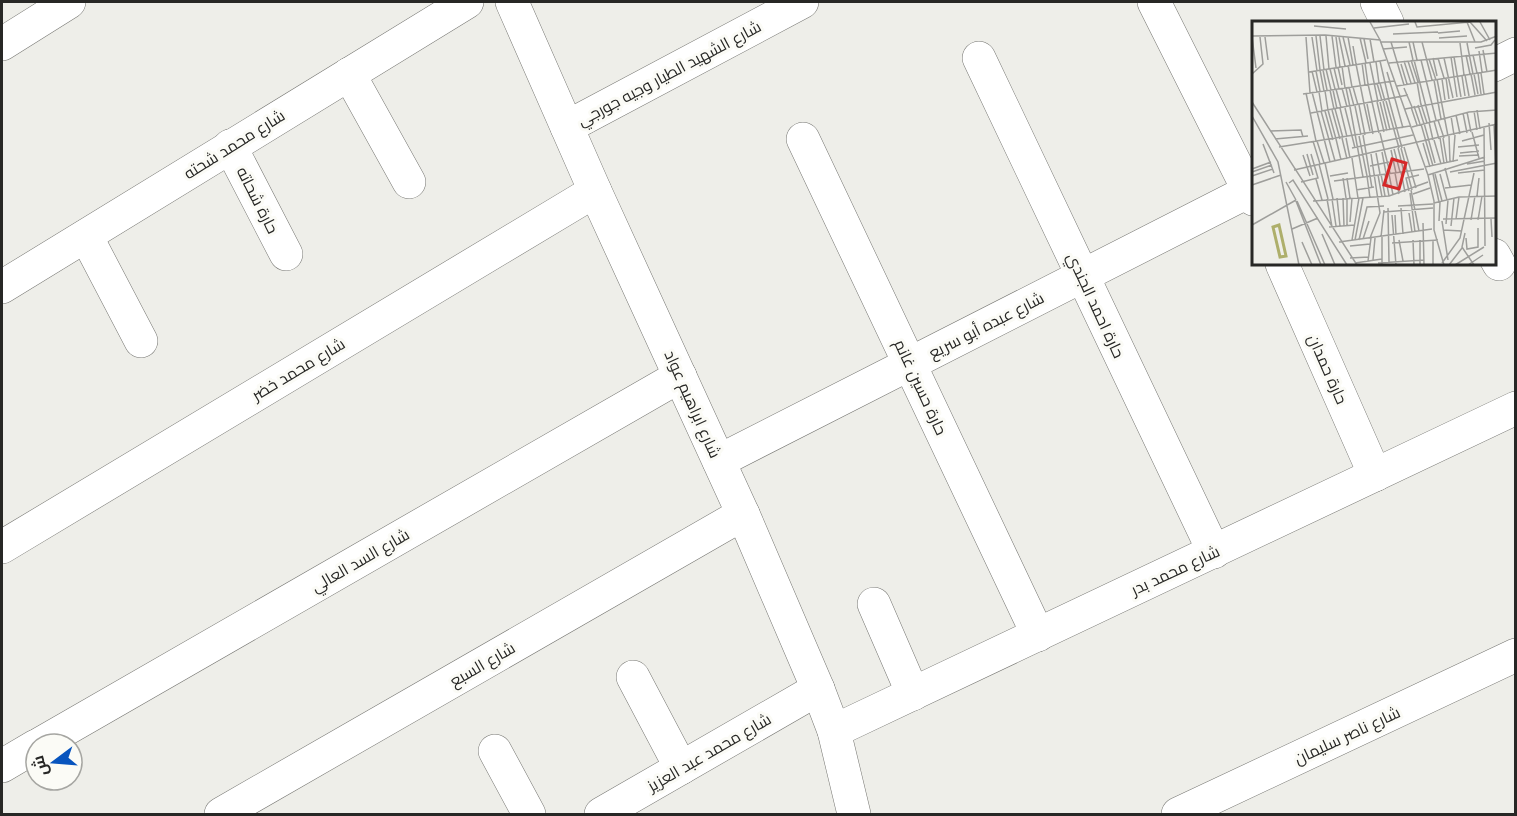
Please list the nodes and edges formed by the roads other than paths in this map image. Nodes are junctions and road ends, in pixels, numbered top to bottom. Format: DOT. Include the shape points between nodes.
graph roads {
  1 [pos="69,2"];
  2 [pos="467,2"];
  3 [pos="512,2"];
  4 [pos="802,2"];
  5 [pos="1154,2"];
  6 [pos="1377,2"];
  7 [pos="1386,21"];
  8 [pos="2,44"];
  9 [pos="1515,54"];
  10 [pos="979,58"];
  11 [pos="1496,64"];
  12 [pos="349,74"];
  13 [pos="567,127"];
  14 [pos="803,139"];
  15 [pos="230,146"];
  16 [pos="409,182"];
  17 [pos="595,191"];
  18 [pos="1252,193"];
  19 [pos="86,236"];
  20 [pos="286,254"];
  21 [pos="1283,266"];
  22 [pos="1083,276"];
  23 [pos="2,287"];
  24 [pos="141,341"];
  25 [pos="910,363"];
  26 [pos="680,376"];
  27 [pos="1515,408"];
  28 [pos="719,461"];
  29 [pos="1375,475"];
  30 [pos="742,514"];
  31 [pos="2,547"];
  32 [pos="1214,552"];
  33 [pos="874,604"];
  34 [pos="1038,634"];
  35 [pos="1515,655"];
  36 [pos="633,677"];
  37 [pos="818,689"];
  38 [pos="913,694"];
  39 [pos="834,731"];
  40 [pos="61,732"];
  41 [pos="495,751"];
  42 [pos="24,753"];
  43 [pos="2,766"];
  44 [pos="681,768"];
  45 [pos="221,814"];
  46 [pos="529,814"];
  47 [pos="601,814"];
  48 [pos="854,814"];
  49 [pos="1178,814"];
  1 -- 8 [label="street"];
  2 -- 12 [label="street, شارع محمد شحته"];
  3 -- 13 [label="street, شارع ابراهيم عواد"];
  4 -- 13 [label="street, شارع الشهيد الطيار وجيه جورجي"];
  5 -- 18 [label="street"];
  6 -- 7 [label="street"];
  9 -- 11 [label="street"];
  10 -- 22 [label="street, حارة احمد الجندي"];
  12 -- 15 [label="street, شارع محمد شحته"];
  12 -- 16 [label="street"];
  13 -- 17 [label="street, شارع ابراهيم عواد"];
  14 -- 25 [label="street, حارة حسين غانم"];
  15 -- 19 [label="street, شارع محمد شحته"];
  15 -- 20 [label="street, حارة شحاته"];
  17 -- 26 [label="street, شارع ابراهيم عواد"];
  17 -- 31 [label="street, شارع محمد خضر"];
  18 -- 22 [label="street, شارع عبده أبو سريع"];
  19 -- 23 [label="street, شارع محمد شحته"];
  19 -- 24 [label="street"];
  21 -- 29 [label="street, حارة حمدان"];
  22 -- 25 [label="street, شارع عبده أبو سريع"];
  22 -- 32 [label="street, حارة احمد الجندي"];
  25 -- 28 [label="street, شارع عبده أبو سريع"];
  25 -- 34 [label="street, حارة حسين غانم"];
  26 -- 28 [label="street, شارع ابراهيم عواد"];
  26 -- 40 [label="street, شارع السد العالي"];
  27 -- 29 [label="street, شارع محمد بدر"];
  28 -- 30 [label="street, شارع ابراهيم عواد"];
  29 -- 32 [label="street, شارع محمد بدر"];
  30 -- 37 [label="street, شارع ابراهيم عواد"];
  30 -- 45 [label="street, شارع السبع"];
  32 -- 34 [label="street, شارع محمد بدر"];
  33 -- 38 [label="street"];
  34 -- 38 [label="street, شارع محمد بدر"];
  35 -- 49 [label="street, شارع ناصر سليمان"];
  36 -- 44 [label="street"];
  37 -- 39 [label="street, شارع ابراهيم عواد"];
  37 -- 44 [label="street, شارع محمد عبد العزيز"];
  38 -- 39 [label="street, شارع محمد بدر"];
  39 -- 48 [label="street, شارع ابراهيم عواد"];
  41 -- 46 [label="street"];
  42 -- 43 [label="street"];
  44 -- 47 [label="street, شارع محمد عبد العزيز"];
}
